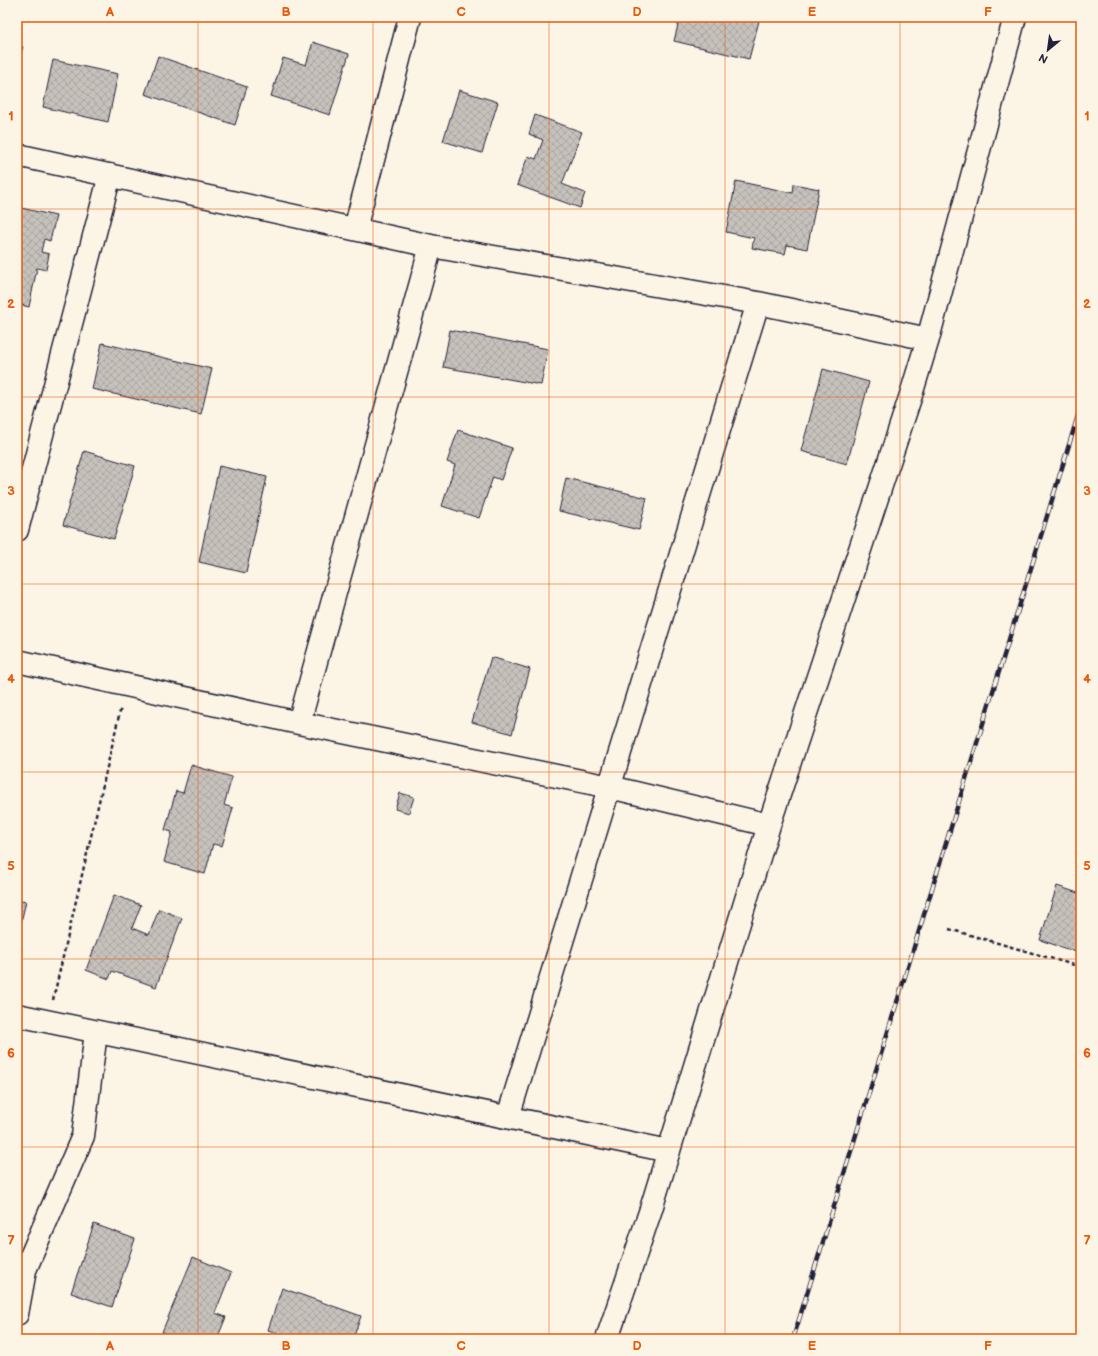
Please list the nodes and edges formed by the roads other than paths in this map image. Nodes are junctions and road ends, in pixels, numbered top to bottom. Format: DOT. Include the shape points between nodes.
graph roads {
  1 [pos="410,17"];
  2 [pos="1015,17"];
  3 [pos="17,155"];
  4 [pos="110,175"];
  5 [pos="355,229"];
  6 [pos="430,246"];
  7 [pos="758,303"];
  8 [pos="928,339"];
  9 [pos="17,530"];
  10 [pos="17,661"];
  11 [pos="299,723"];
  12 [pos="610,787"];
  13 [pos="769,826"];
  14 [pos="17,1015"];
  15 [pos="96,1032"];
  16 [pos="508,1117"];
  17 [pos="669,1151"];
  18 [pos="17,1314"];
  19 [pos="607,1339"];
  1 -- 5 [label="street"];
  2 -- 8 [label="street"];
  3 -- 4 [label="street"];
  4 -- 5 [label="street"];
  4 -- 9 [label="street"];
  5 -- 6 [label="street"];
  6 -- 7 [label="street"];
  6 -- 11 [label="street"];
  7 -- 8 [label="street"];
  7 -- 12 [label="street"];
  8 -- 13 [label="street"];
  10 -- 11 [label="street"];
  11 -- 12 [label="street"];
  12 -- 13 [label="street"];
  12 -- 16 [label="street"];
  13 -- 17 [label="street"];
  14 -- 15 [label="street"];
  15 -- 16 [label="street"];
  15 -- 18 [label="street" via="83,1136 25,1270"];
  16 -- 17 [label="street"];
  17 -- 19 [label="street"];
}
